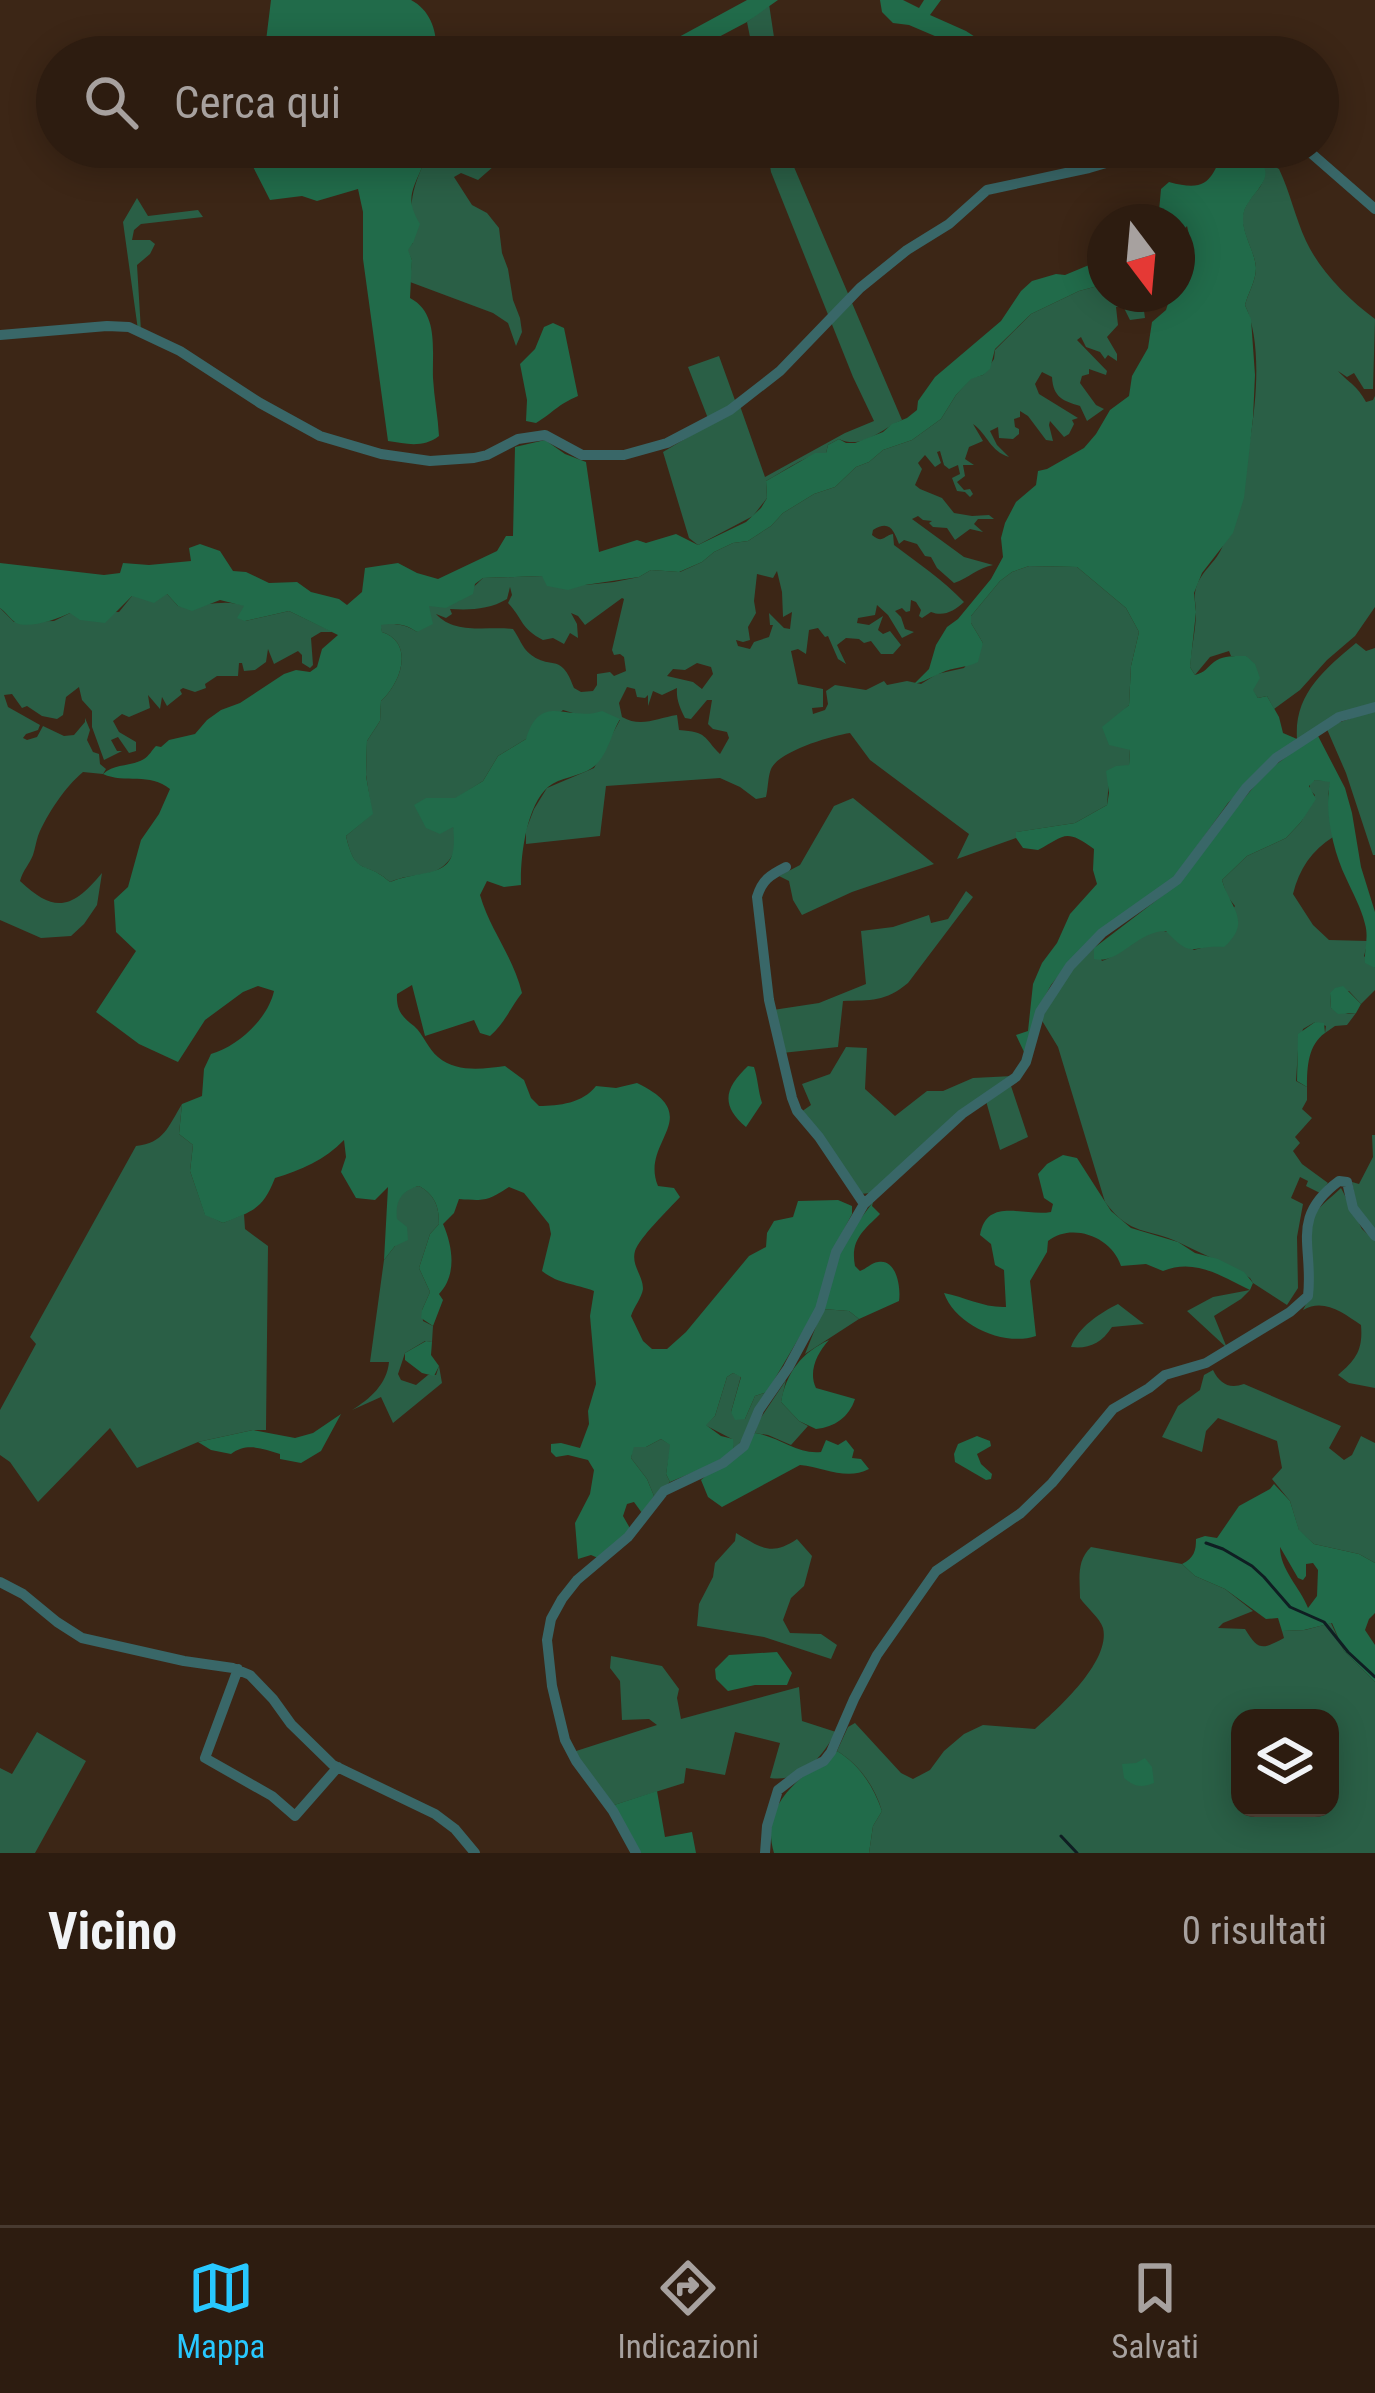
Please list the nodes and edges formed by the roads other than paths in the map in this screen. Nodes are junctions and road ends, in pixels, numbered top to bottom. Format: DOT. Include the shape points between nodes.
graph roads {
  1 [pos="1089,168"];
  2 [pos="1328,168"];
  3 [pos="1375,209"];
  4 [pos="0,335"];
  5 [pos="1375,707"];
  6 [pos="785,867"];
  7 [pos="864,1204"];
  8 [pos="1375,1237"];
  9 [pos="0,1582"];
  10 [pos="238,1670"];
  11 [pos="338,1767"];
  12 [pos="475,1853"];
  13 [pos="636,1853"];
  14 [pos="765,1853"];
  1 -- 4 [label="street" via="987,190 860,288 730,410 624,455 582,455 545,435 474,458 381,454 320,436 129,327"];
  2 -- 3 [label="street"];
  5 -- 7 [label="street" via="1339,717 1276,758 1177,880 1070,966 1040,1012 1016,1077 962,1114"];
  6 -- 7 [label="street" via="767,876 757,897 782,1058 797,1111"];
  7 -- 13 [label="street" via="836,1252 820,1309 744,1447 664,1491 628,1538 577,1580 551,1619 549,1663 565,1741"];
  8 -- 14 [label="street" via="1353,1208 1347,1183 1333,1185 1312,1205 1308,1296 1206,1363 1165,1375 1113,1409 1022,1513 937,1571 877,1655 831,1752 778,1790"];
  9 -- 10 [label="street" via="82,1638"];
  10 -- 11 [label="street" via="256,1679"];
  10 -- 11 [label="street" via="206,1758 296,1816"];
  11 -- 12 [label="street" via="435,1814"];
}
